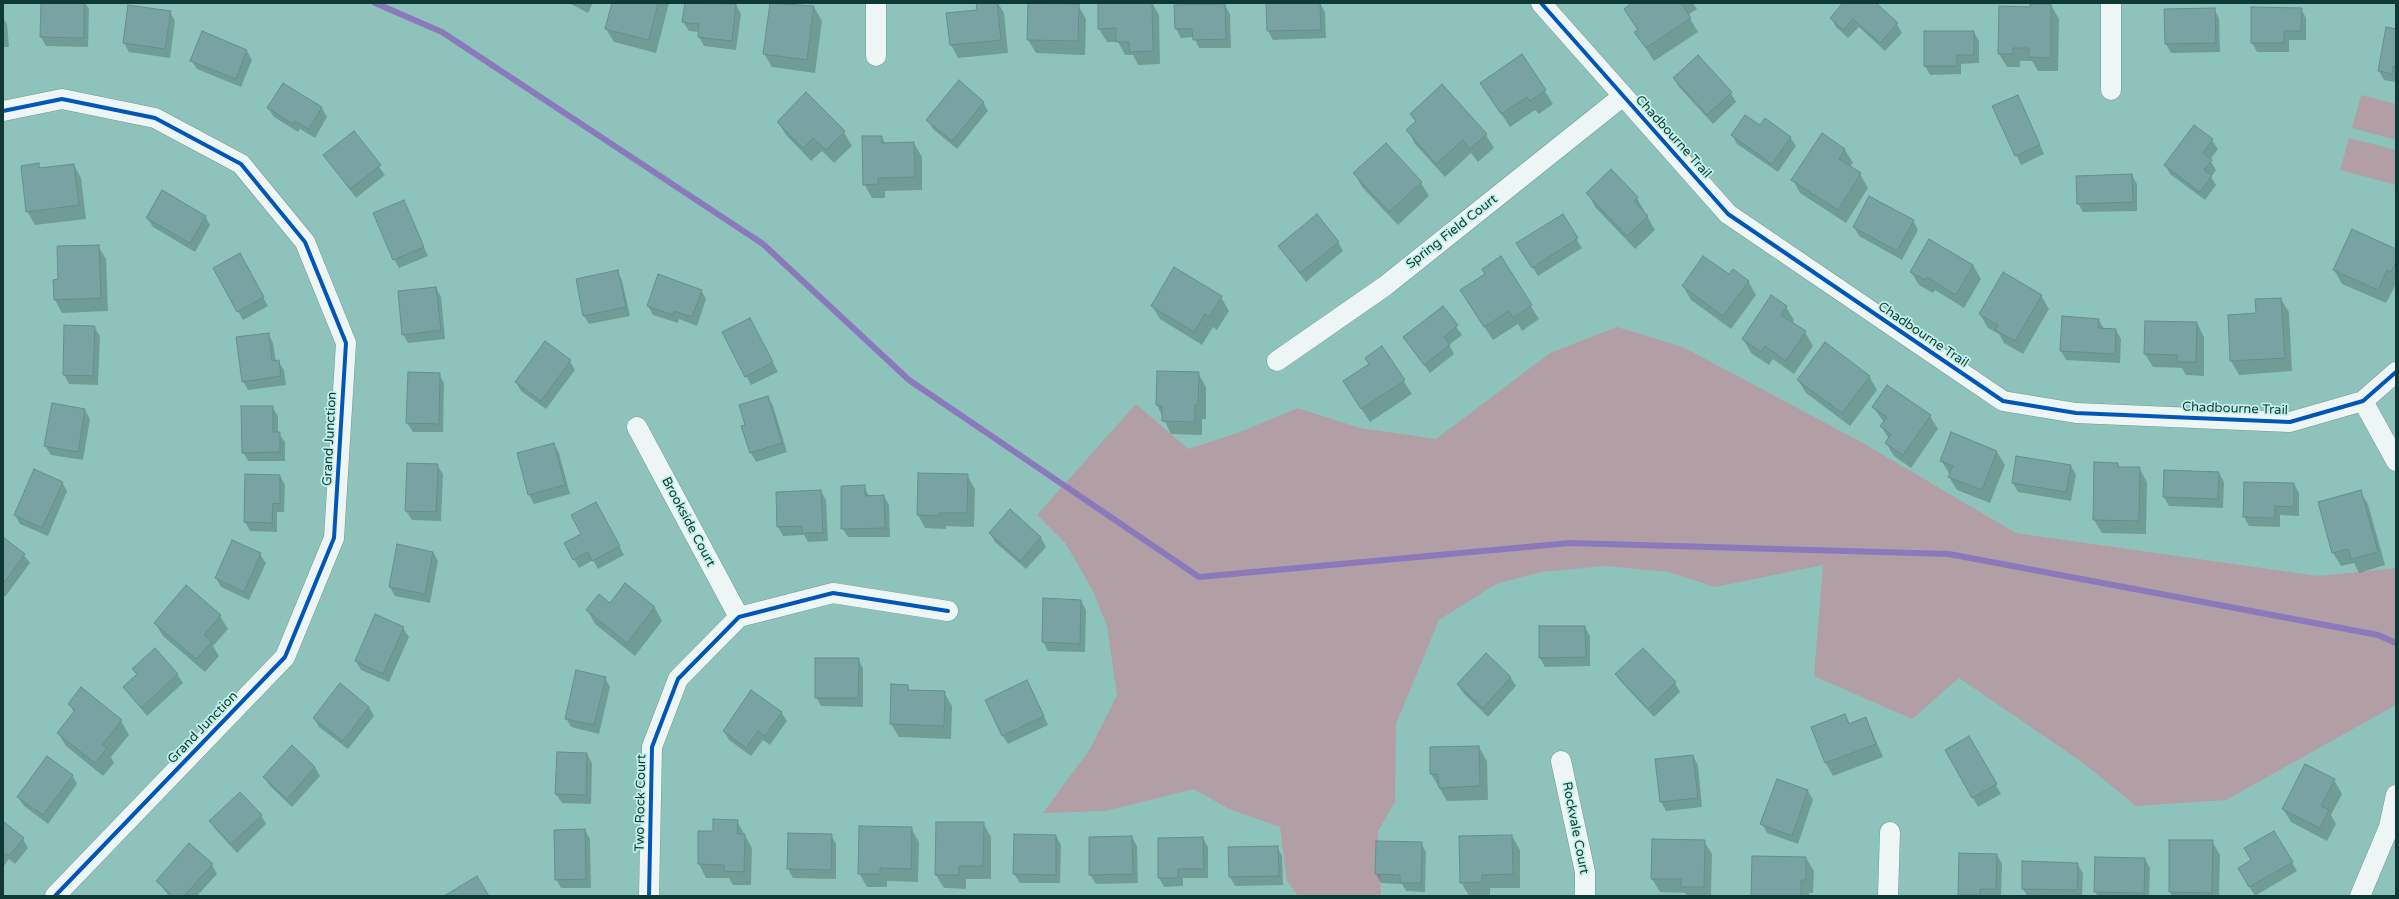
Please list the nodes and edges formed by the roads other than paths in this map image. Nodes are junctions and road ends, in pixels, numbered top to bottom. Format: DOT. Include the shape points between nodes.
graph roads {
  1 [pos="876,3"];
  2 [pos="1541,3"];
  3 [pos="2111,3"];
  4 [pos="876,56"];
  5 [pos="2111,90"];
  6 [pos="1623,96"];
  7 [pos="3,111"];
  8 [pos="1276,361"];
  9 [pos="2396,372"];
  10 [pos="2363,401"];
  11 [pos="637,427"];
  12 [pos="2396,461"];
  13 [pos="948,611"];
  14 [pos="739,617"];
  15 [pos="1561,761"];
  16 [pos="2396,795"];
  17 [pos="1890,832"];
  18 [pos="55,896"];
  19 [pos="649,896"];
  20 [pos="1585,896"];
  21 [pos="1888,896"];
  22 [pos="2360,896"];
  1 -- 4 [label="street"];
  2 -- 6 [label="street, Chadbourne Trail"];
  3 -- 5 [label="street"];
  6 -- 8 [label="street, Spring Field Court" via="1385,286"];
  6 -- 10 [label="street, Chadbourne Trail" via="1728,214 2003,401 2076,413 2290,422"];
  7 -- 18 [label="street, Grand Junction" via="62,99 155,118 241,164 305,242 346,343 334,538 285,657"];
  9 -- 10 [label="street, Chadbourne Trail"];
  10 -- 12 [label="street"];
  11 -- 14 [label="street, Brookside Court"];
  13 -- 14 [label="street" via="833,593"];
  14 -- 19 [label="street, Two Rock Court" via="678,679 652,747"];
  15 -- 20 [label="street, Rockvale Court" via="1585,872"];
  16 -- 22 [label="street" via="2389,827"];
  17 -- 21 [label="street"];
}
